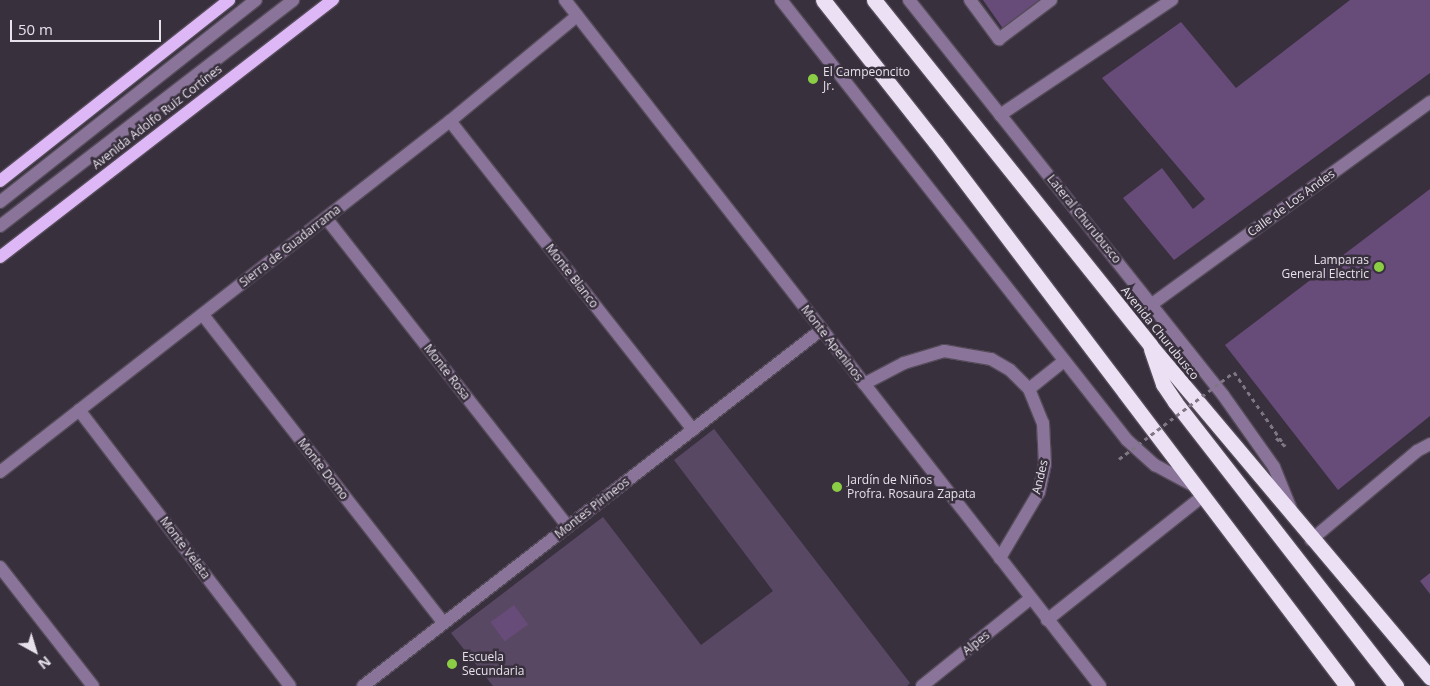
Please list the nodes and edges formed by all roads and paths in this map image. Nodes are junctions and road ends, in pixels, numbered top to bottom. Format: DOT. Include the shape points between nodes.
graph roads {
  1 [pos="230,0"];
  2 [pos="256,0"];
  3 [pos="293,0"];
  4 [pos="332,0"];
  5 [pos="565,0"];
  6 [pos="780,0"];
  7 [pos="823,0"];
  8 [pos="874,0"];
  9 [pos="909,0"];
  10 [pos="970,0"];
  11 [pos="1051,0"];
  12 [pos="1172,0"];
  13 [pos="577,16"];
  14 [pos="1430,102"];
  15 [pos="1000,115"];
  16 [pos="450,122"];
  17 [pos="0,181"];
  18 [pos="0,202"];
  19 [pos="326,218"];
  20 [pos="0,226"];
  21 [pos="0,257"];
  22 [pos="1152,304"];
  23 [pos="203,315"];
  24 [pos="821,330"];
  25 [pos="1150,345"];
  26 [pos="1064,361"];
  27 [pos="864,384"];
  28 [pos="1029,389"];
  29 [pos="80,410"];
  30 [pos="1259,419"];
  31 [pos="693,430"];
  32 [pos="1430,444"];
  33 [pos="1119,459"];
  34 [pos="0,472"];
  35 [pos="1199,491"];
  36 [pos="1296,521"];
  37 [pos="568,527"];
  38 [pos="1311,540"];
  39 [pos="1000,558"];
  40 [pos="0,567"];
  41 [pos="1030,599"];
  42 [pos="1047,620"];
  43 [pos="444,624"];
  44 [pos="1430,678"];
  45 [pos="92,686"];
  46 [pos="290,686"];
  47 [pos="363,686"];
  48 [pos="922,686"];
  49 [pos="1100,686"];
  50 [pos="1347,686"];
  51 [pos="1396,686"];
  1 -- 17 [label="main road"];
  2 -- 18 [label="street"];
  3 -- 20 [label="street"];
  4 -- 21 [label="main road, Avenida Adolfo Ruiz Cortínes"];
  5 -- 13 [label="street, Monte Apeninos"];
  6 -- 26 [label="street"];
  7 -- 35 [label="highway" via="936,143"];
  8 -- 25 [label="highway, Avenida Churubusco"];
  9 -- 15 [label="street, Lateral Churubusco"];
  10 -- 11 [label="street" via="999,39"];
  12 -- 15 [label="street"];
  13 -- 16 [label="street, Sierra de Guadarrama"];
  13 -- 24 [label="street, Monte Apeninos"];
  14 -- 22 [label="street, Calle de Los Andes"];
  15 -- 22 [label="street, Lateral Churubusco"];
  16 -- 19 [label="street, Sierra de Guadarrama"];
  16 -- 31 [label="street, Monte Blanco"];
  19 -- 23 [label="street, Sierra de Guadarrama"];
  19 -- 37 [label="street, Monte Rosa"];
  22 -- 36 [label="street, Lateral Churubusco" via="1274,467"];
  23 -- 29 [label="street, Sierra de Guadarrama"];
  23 -- 43 [label="street, Monte Domo"];
  24 -- 27 [label="street, Monte Apeninos"];
  24 -- 31 [label="street, Montes Pirineos"];
  25 -- 36 [label="highway, Avenida Churubusco"];
  25 -- 51 [label="highway" via="1154,365 1175,402"];
  26 -- 28 [label="street"];
  26 -- 35 [label="street" via="1142,455 1167,474"];
  27 -- 28 [label="street, Andes" via="904,363 944,351 991,359 1010,370"];
  27 -- 39 [label="street, Monte Apeninos"];
  28 -- 39 [label="street, Andes" via="1043,423 1045,464 1039,492"];
  29 -- 34 [label="street, Sierra de Guadarrama"];
  29 -- 46 [label="street, Monte Veleta"];
  30 -- 33 [label="path, bridge" via="1285,446 1234,372"];
  31 -- 37 [label="street, Montes Pirineos"];
  32 -- 38 [label="street" via="1410,456"];
  35 -- 42 [label="street"];
  35 -- 50 [label="highway"];
  36 -- 38 [label="highway, Avenida Churubusco"];
  37 -- 43 [label="street, Montes Pirineos"];
  38 -- 44 [label="highway, Avenida Churubusco"];
  39 -- 41 [label="street, Monte Apeninos"];
  40 -- 45 [label="street"];
  41 -- 42 [label="street, Monte Apeninos"];
  41 -- 48 [label="street, Alpes"];
  42 -- 49 [label="street, Monte Apeninos"];
  43 -- 47 [label="street, Montes Pirineos"];
}
